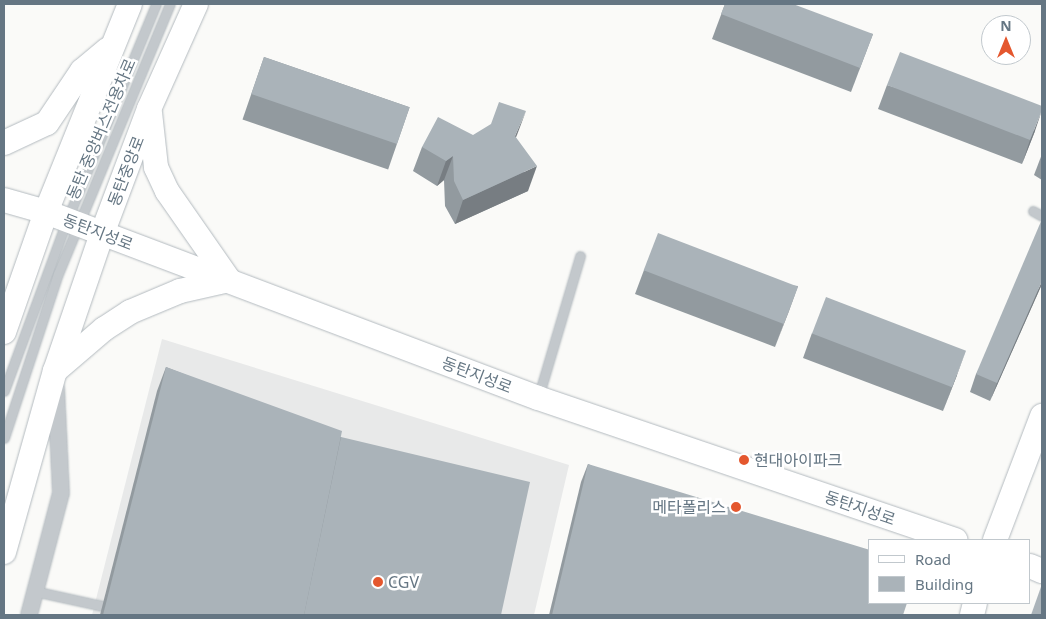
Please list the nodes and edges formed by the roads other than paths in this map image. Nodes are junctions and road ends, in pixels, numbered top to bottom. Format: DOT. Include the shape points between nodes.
graph roads {
  1 [pos="130,4"];
  2 [pos="156,4"];
  3 [pos="170,4"];
  4 [pos="196,4"];
  5 [pos="111,46"];
  6 [pos="149,109"];
  7 [pos="4,143"];
  8 [pos="4,200"];
  9 [pos="1033,211"];
  10 [pos="1042,216"];
  11 [pos="63,219"];
  12 [pos="102,234"];
  13 [pos="580,256"];
  14 [pos="229,280"];
  15 [pos="4,332"];
  16 [pos="55,370"];
  17 [pos="4,391"];
  18 [pos="538,398"];
  19 [pos="1042,416"];
  20 [pos="4,438"];
  21 [pos="951,539"];
  22 [pos="995,539"];
  23 [pos="4,552"];
  24 [pos="34,590"];
  25 [pos="120,610"];
  26 [pos="29,615"];
  1 -- 5 [label="street"];
  2 -- 11 [label="lane, 동탄 중앙버스전용차로"];
  3 -- 11 [label="lane, 동탄 중앙버스전용차로"];
  4 -- 6 [label="street, 동탄중앙로"];
  5 -- 7 [label="street" via="82,71 47,123"];
  5 -- 11 [label="street"];
  6 -- 12 [label="street, 동탄중앙로"];
  6 -- 14 [label="street" via="156,167 168,191"];
  8 -- 11 [label="street, 동탄지성로"];
  9 -- 10 [label="lane"];
  11 -- 12 [label="street, 동탄지성로"];
  11 -- 15 [label="street"];
  11 -- 17 [label="lane, 동탄 중앙버스전용차로"];
  11 -- 20 [label="lane, 동탄 중앙버스전용차로" via="58,274"];
  12 -- 14 [label="street, 동탄지성로"];
  12 -- 16 [label="street, 동탄중앙로"];
  13 -- 18 [label="lane"];
  14 -- 16 [label="street" via="180,291 130,312"];
  14 -- 18 [label="street, 동탄지성로"];
  16 -- 23 [label="street, 동탄중앙로"];
  16 -- 24 [label="street, 동탄중앙로" via="61,494"];
  18 -- 21 [label="street, 동탄지성로"];
  19 -- 22 [label="street"];
  24 -- 25 [label="lane"];
  24 -- 26 [label="street, 동탄중앙로"];
}
